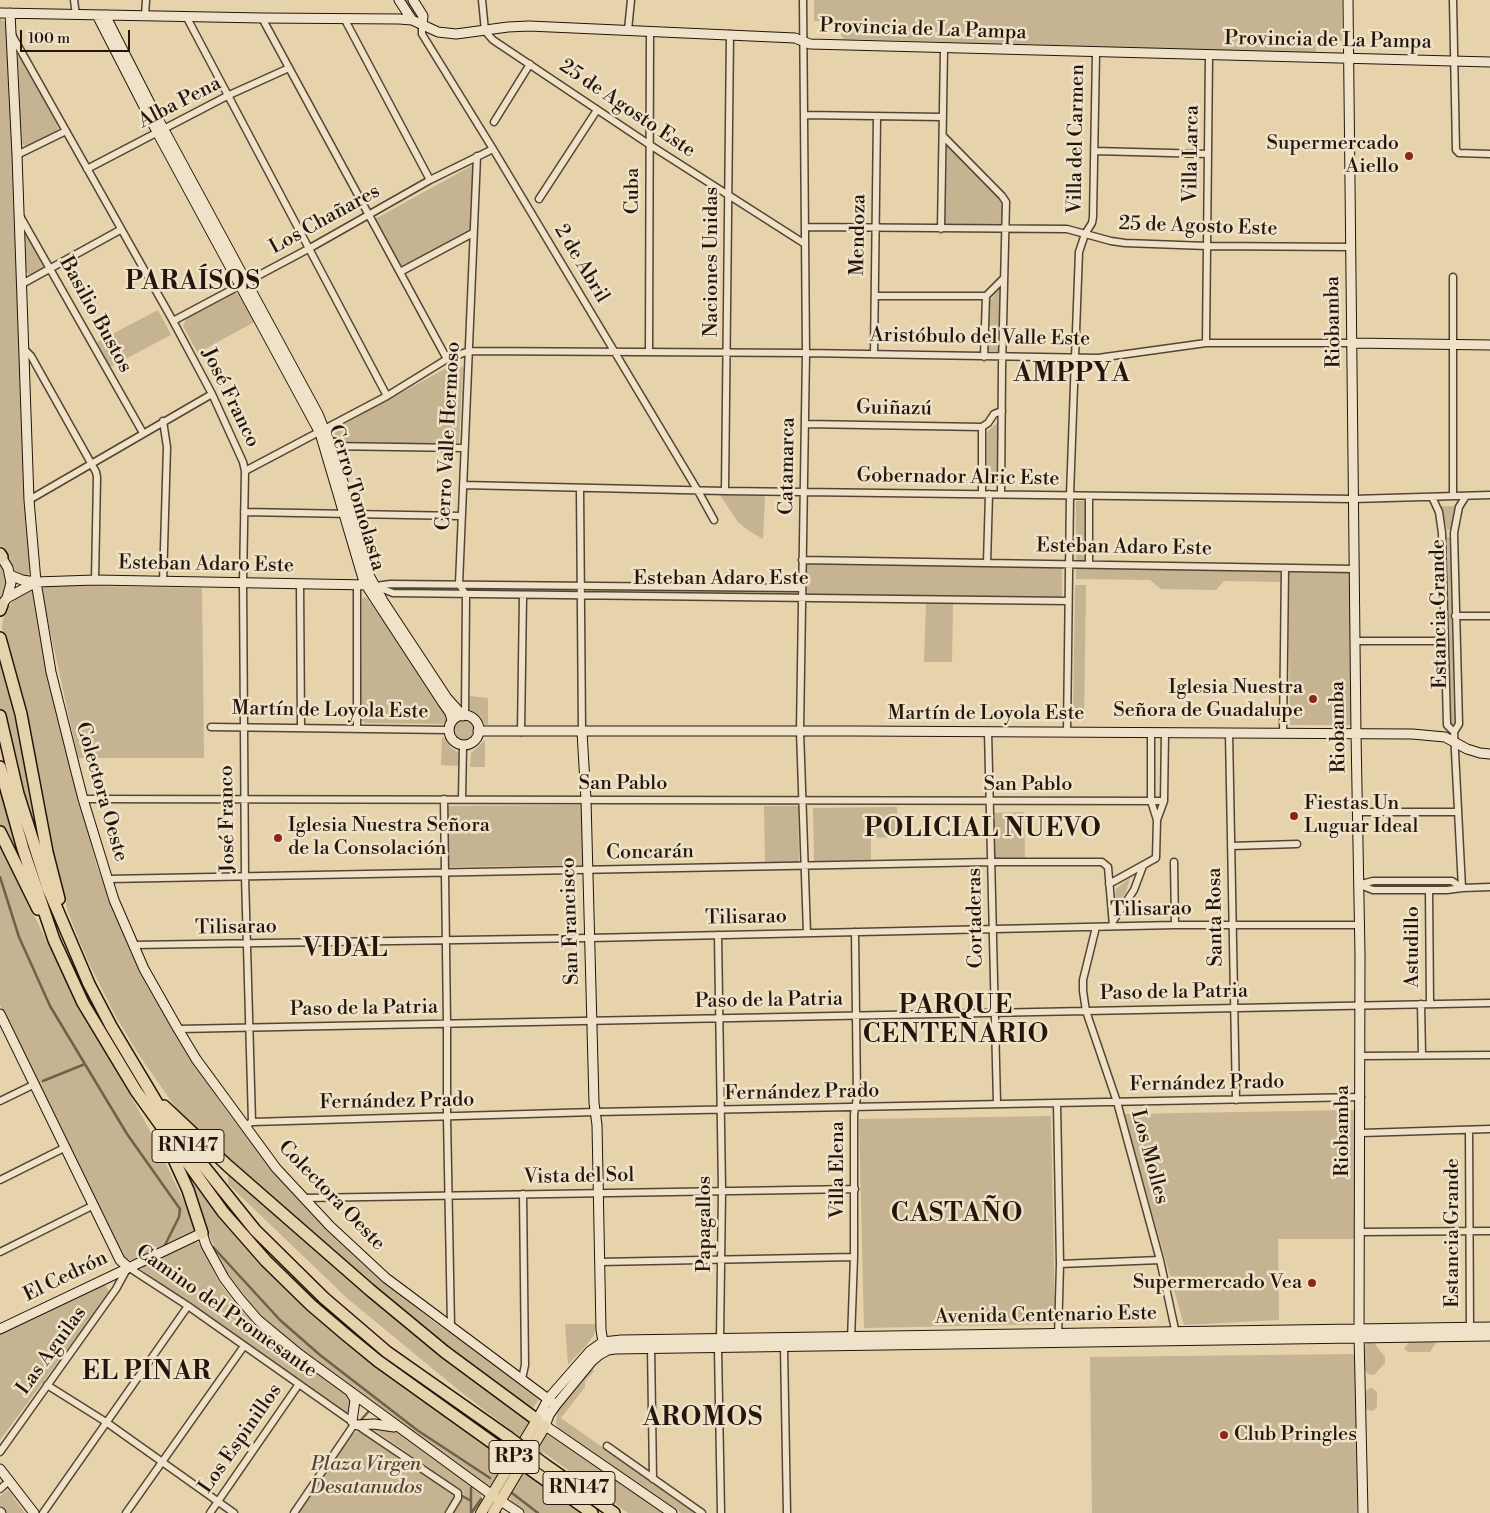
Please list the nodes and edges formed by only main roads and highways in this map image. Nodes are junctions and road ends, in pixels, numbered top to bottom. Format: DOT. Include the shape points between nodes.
graph roads {
  1 [pos="0,638"];
  2 [pos="0,716"];
  3 [pos="0,767"];
  4 [pos="0,832"];
  5 [pos="66,933"];
  6 [pos="54,940"];
  7 [pos="149,1090"];
  8 [pos="136,1091"];
  9 [pos="202,1233"];
  10 [pos="541,1423"];
  11 [pos="480,1513"];
  12 [pos="493,1513"];
  13 [pos="592,1513"];
  14 [pos="614,1513"];
  1 -- 5 [label="highway" via="21,714"];
  2 -- 5 [label="highway, RN147" via="34,847"];
  3 -- 6 [label="highway, RN147"];
  4 -- 6 [label="highway"];
  5 -- 7 [label="highway, RN147" via="111,1026"];
  6 -- 8 [label="highway, RN147" via="83,1003"];
  7 -- 10 [label="highway" via="209,1149 370,1290 445,1352"];
  7 -- 14 [label="highway, RN147, bridge" via="169,1123 233,1205 324,1298 386,1352"];
  8 -- 9 [label="highway" via="170,1149"];
  8 -- 13 [label="highway, RN147, bridge" via="223,1212 311,1305 378,1361"];
  10 -- 11 [label="main road, RP3"];
  10 -- 12 [label="main road, RP3"];
}
